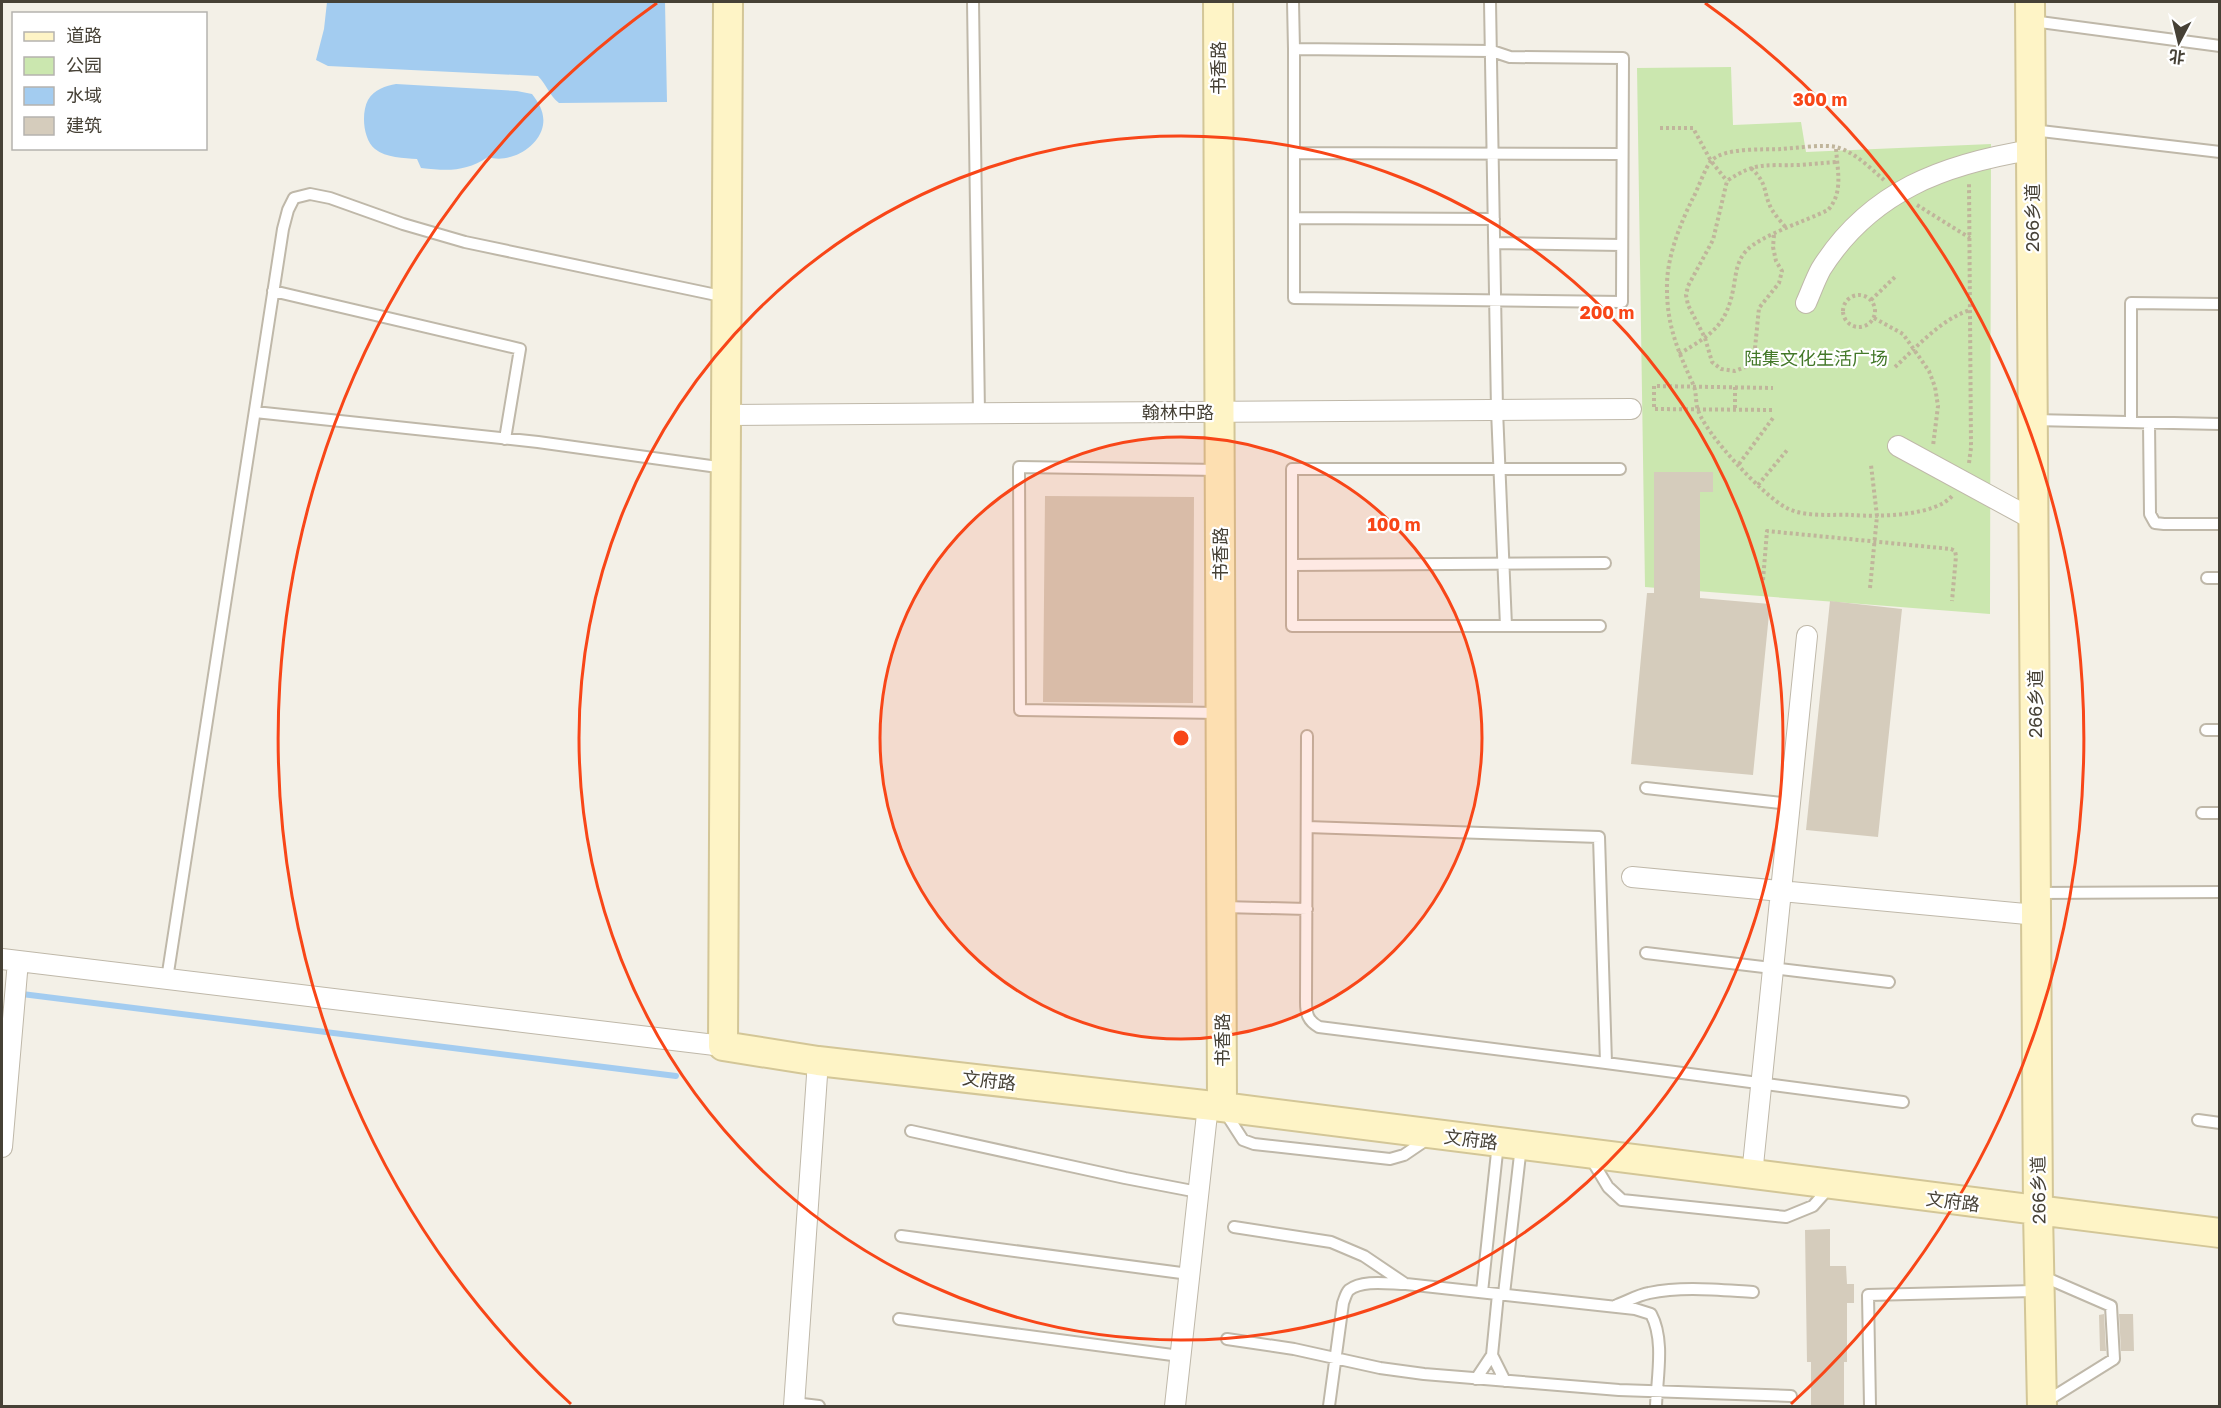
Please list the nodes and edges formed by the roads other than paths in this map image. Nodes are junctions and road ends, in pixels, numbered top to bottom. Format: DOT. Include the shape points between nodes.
graph roads {
  1 [pos="728,2"];
  2 [pos="973,2"];
  3 [pos="1218,2"];
  4 [pos="1293,2"];
  5 [pos="1490,2"];
  6 [pos="2030,11"];
  7 [pos="2220,46"];
  8 [pos="1294,50"];
  9 [pos="1492,51"];
  10 [pos="2031,140"];
  11 [pos="2220,152"];
  12 [pos="1294,153"];
  13 [pos="1493,154"];
  14 [pos="1622,154"];
  15 [pos="1294,218"];
  16 [pos="1494,219"];
  17 [pos="1494,243"];
  18 [pos="1622,244"];
  19 [pos="273,291"];
  20 [pos="727,297"];
  21 [pos="1495,300"];
  22 [pos="1806,303"];
  23 [pos="2220,304"];
  24 [pos="1630,409"];
  25 [pos="1497,410"];
  26 [pos="255,412"];
  27 [pos="1219,412"];
  28 [pos="980,413"];
  29 [pos="726,415"];
  30 [pos="2033,420"];
  31 [pos="2132,422"];
  32 [pos="2149,423"];
  33 [pos="2220,424"];
  34 [pos="505,439"];
  35 [pos="1898,446"];
  36 [pos="726,468"];
  37 [pos="1499,469"];
  38 [pos="1620,469"];
  39 [pos="1220,470"];
  40 [pos="2034,520"];
  41 [pos="2220,524"];
  42 [pos="1605,563"];
  43 [pos="1504,564"];
  44 [pos="1292,565"];
  45 [pos="2207,578"];
  46 [pos="2220,578"];
  47 [pos="1506,626"];
  48 [pos="1600,626"];
  49 [pos="1807,636"];
  50 [pos="1221,713"];
  51 [pos="2206,730"];
  52 [pos="2220,730"];
  53 [pos="1306,736"];
  54 [pos="1646,788"];
  55 [pos="1790,804"];
  56 [pos="2202,813"];
  57 [pos="2220,813"];
  58 [pos="1307,827"];
  59 [pos="1632,877"];
  60 [pos="1781,891"];
  61 [pos="2220,892"];
  62 [pos="2036,904"];
  63 [pos="1221,907"];
  64 [pos="1307,909"];
  65 [pos="1646,953"];
  66 [pos="10,960"];
  67 [pos="1773,968"];
  68 [pos="167,979"];
  69 [pos="1889,982"];
  70 [pos="723,1046"];
  71 [pos="6,1048"];
  72 [pos="818,1061"];
  73 [pos="1606,1063"];
  74 [pos="1761,1083"];
  75 [pos="1903,1102"];
  76 [pos="1215,1106"];
  77 [pos="2198,1120"];
  78 [pos="2220,1123"];
  79 [pos="911,1131"];
  80 [pos="1510,1144"];
  81 [pos="2,1147"];
  82 [pos="1588,1154"];
  83 [pos="1752,1175"];
  84 [pos="1831,1185"];
  85 [pos="1198,1192"];
  86 [pos="2038,1212"];
  87 [pos="1234,1227"];
  88 [pos="2220,1233"];
  89 [pos="902,1236"];
  90 [pos="1189,1274"];
  91 [pos="2040,1283"];
  92 [pos="1406,1284"];
  93 [pos="1482,1292"];
  94 [pos="1753,1292"];
  95 [pos="1501,1294"];
  96 [pos="1613,1306"];
  97 [pos="898,1319"];
  98 [pos="1227,1339"];
  99 [pos="1492,1354"];
  100 [pos="1180,1356"];
  101 [pos="1336,1358"];
  102 [pos="1476,1378"];
  103 [pos="1505,1381"];
  104 [pos="1656,1392"];
  105 [pos="1791,1396"];
  106 [pos="794,1405"];
  107 [pos="2042,1405"];
  108 [pos="819,1407"];
  109 [pos="1175,1407"];
  110 [pos="1329,1407"];
  111 [pos="1656,1407"];
  112 [pos="1870,1407"];
  1 -- 20 [label="street"];
  2 -- 28 [label="lane"];
  3 -- 27 [label="street, 书香路"];
  4 -- 8 [label="lane"];
  5 -- 9 [label="lane"];
  6 -- 7 [label="lane"];
  6 -- 10 [label="street, 266乡道"];
  8 -- 9 [label="lane"];
  8 -- 12 [label="lane"];
  9 -- 13 [label="lane"];
  9 -- 14 [label="lane" via="1510,57 1623,58"];
  10 -- 11 [label="lane"];
  10 -- 22 [label="street" via="2000,155 1942,172 1873,209 1820,271"];
  10 -- 30 [label="street, 266乡道"];
  12 -- 13 [label="lane"];
  12 -- 15 [label="lane"];
  13 -- 14 [label="lane"];
  13 -- 16 [label="lane"];
  14 -- 18 [label="lane"];
  15 -- 16 [label="lane"];
  15 -- 21 [label="lane" via="1294,298"];
  16 -- 17 [label="lane"];
  17 -- 18 [label="lane"];
  17 -- 21 [label="lane"];
  18 -- 21 [label="lane" via="1622,302"];
  19 -- 20 [label="lane" via="288,210 294,198 310,194 465,242"];
  19 -- 26 [label="lane"];
  19 -- 34 [label="lane" via="520,349"];
  20 -- 29 [label="street"];
  21 -- 25 [label="lane"];
  23 -- 31 [label="lane" via="2131,303"];
  24 -- 25 [label="street, 翰林中路"];
  25 -- 27 [label="street, 翰林中路"];
  25 -- 37 [label="lane"];
  26 -- 34 [label="lane"];
  26 -- 68 [label="lane"];
  27 -- 28 [label="street, 翰林中路"];
  27 -- 39 [label="street, 书香路"];
  28 -- 29 [label="street, 翰林中路"];
  29 -- 36 [label="street"];
  30 -- 31 [label="lane"];
  30 -- 40 [label="street, 266乡道"];
  31 -- 32 [label="lane"];
  32 -- 33 [label="lane"];
  32 -- 41 [label="lane" via="2151,514 2155,523"];
  34 -- 36 [label="lane"];
  35 -- 40 [label="street"];
  36 -- 70 [label="street"];
  37 -- 38 [label="lane"];
  37 -- 43 [label="lane"];
  37 -- 44 [label="lane" via="1292,469"];
  39 -- 50 [label="street, 书香路"];
  39 -- 50 [label="lane" via="1020,467 1020,710"];
  40 -- 62 [label="street, 266乡道"];
  42 -- 43 [label="lane"];
  43 -- 44 [label="lane"];
  43 -- 47 [label="lane"];
  44 -- 47 [label="lane" via="1292,626"];
  45 -- 46 [label="lane"];
  47 -- 48 [label="lane"];
  49 -- 55 [label="street"];
  50 -- 63 [label="street, 书香路"];
  51 -- 52 [label="lane"];
  53 -- 58 [label="lane"];
  54 -- 55 [label="lane"];
  55 -- 60 [label="street"];
  56 -- 57 [label="lane"];
  58 -- 64 [label="lane"];
  58 -- 73 [label="lane" via="1599,837"];
  59 -- 60 [label="street"];
  60 -- 62 [label="street"];
  60 -- 67 [label="street"];
  61 -- 62 [label="lane"];
  62 -- 86 [label="street, 266乡道"];
  63 -- 64 [label="lane"];
  63 -- 76 [label="street, 书香路"];
  64 -- 73 [label="lane" via="1306,1012 1310,1022 1319,1027"];
  65 -- 67 [label="lane"];
  66 -- 68 [label="street"];
  66 -- 71 [label="street"];
  67 -- 69 [label="lane"];
  67 -- 74 [label="street"];
  68 -- 70 [label="street"];
  70 -- 72 [label="street, 文府路"];
  71 -- 81 [label="street"];
  72 -- 76 [label="street, 文府路"];
  72 -- 106 [label="street"];
  73 -- 74 [label="lane"];
  74 -- 75 [label="lane"];
  74 -- 83 [label="street"];
  76 -- 80 [label="street, 文府路"];
  76 -- 85 [label="street"];
  77 -- 78 [label="lane"];
  79 -- 85 [label="lane"];
  80 -- 82 [label="street, 文府路"];
  80 -- 93 [label="lane"];
  80 -- 95 [label="lane"];
  82 -- 83 [label="street, 文府路"];
  82 -- 84 [label="lane" via="1608,1187 1622,1200 1786,1217 1813,1206"];
  83 -- 84 [label="street, 文府路"];
  84 -- 86 [label="street, 文府路"];
  85 -- 90 [label="street"];
  86 -- 88 [label="street, 文府路"];
  86 -- 91 [label="street, 266乡道"];
  87 -- 92 [label="lane" via="1331,1242 1364,1256"];
  89 -- 90 [label="lane"];
  90 -- 100 [label="street"];
  91 -- 107 [label="street, 266乡道"];
  91 -- 107 [label="lane" via="2111,1306 2114,1359"];
  91 -- 112 [label="lane" via="1868,1295"];
  92 -- 93 [label="lane"];
  92 -- 101 [label="lane" via="1358,1285 1347,1291"];
  93 -- 95 [label="lane"];
  94 -- 96 [label="lane" via="1674,1290 1648,1293"];
  95 -- 96 [label="lane"];
  95 -- 99 [label="lane"];
  96 -- 104 [label="lane" via="1651,1314 1658,1326"];
  97 -- 100 [label="lane"];
  98 -- 101 [label="lane"];
  99 -- 102 [label="lane"];
  99 -- 103 [label="lane"];
  100 -- 109 [label="street"];
  101 -- 102 [label="lane" via="1402,1371"];
  101 -- 110 [label="lane"];
  102 -- 103 [label="lane"];
  103 -- 104 [label="lane"];
  104 -- 105 [label="lane"];
  104 -- 111 [label="lane"];
  106 -- 108 [label="lane"];
}
